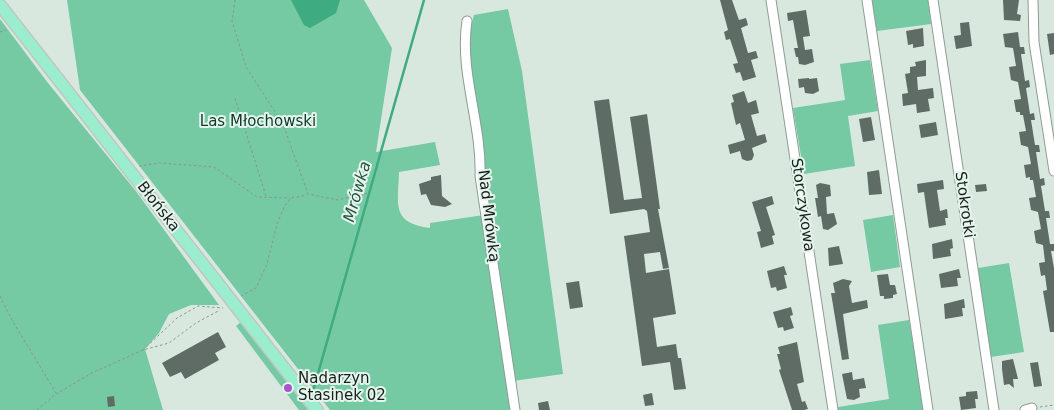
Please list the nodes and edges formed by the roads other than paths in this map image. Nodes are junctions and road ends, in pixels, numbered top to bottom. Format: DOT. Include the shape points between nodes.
graph roads {
  1 [pos="771,0"];
  2 [pos="867,0"];
  3 [pos="933,0"];
  4 [pos="1033,0"];
  5 [pos="0,5"];
  6 [pos="466,21"];
  7 [pos="1054,170"];
  8 [pos="317,410"];
  9 [pos="515,410"];
  10 [pos="833,410"];
  11 [pos="928,410"];
  12 [pos="994,410"];
  1 -- 10 [label="street, Storczykowa"];
  2 -- 11 [label="street"];
  3 -- 12 [label="street, Stokrotki"];
  4 -- 7 [label="street" via="1034,42"];
  5 -- 8 [label="main road, Błońska"];
  6 -- 9 [label="street, Nad Mrówką" via="464,42 479,137 480,176"];
}
